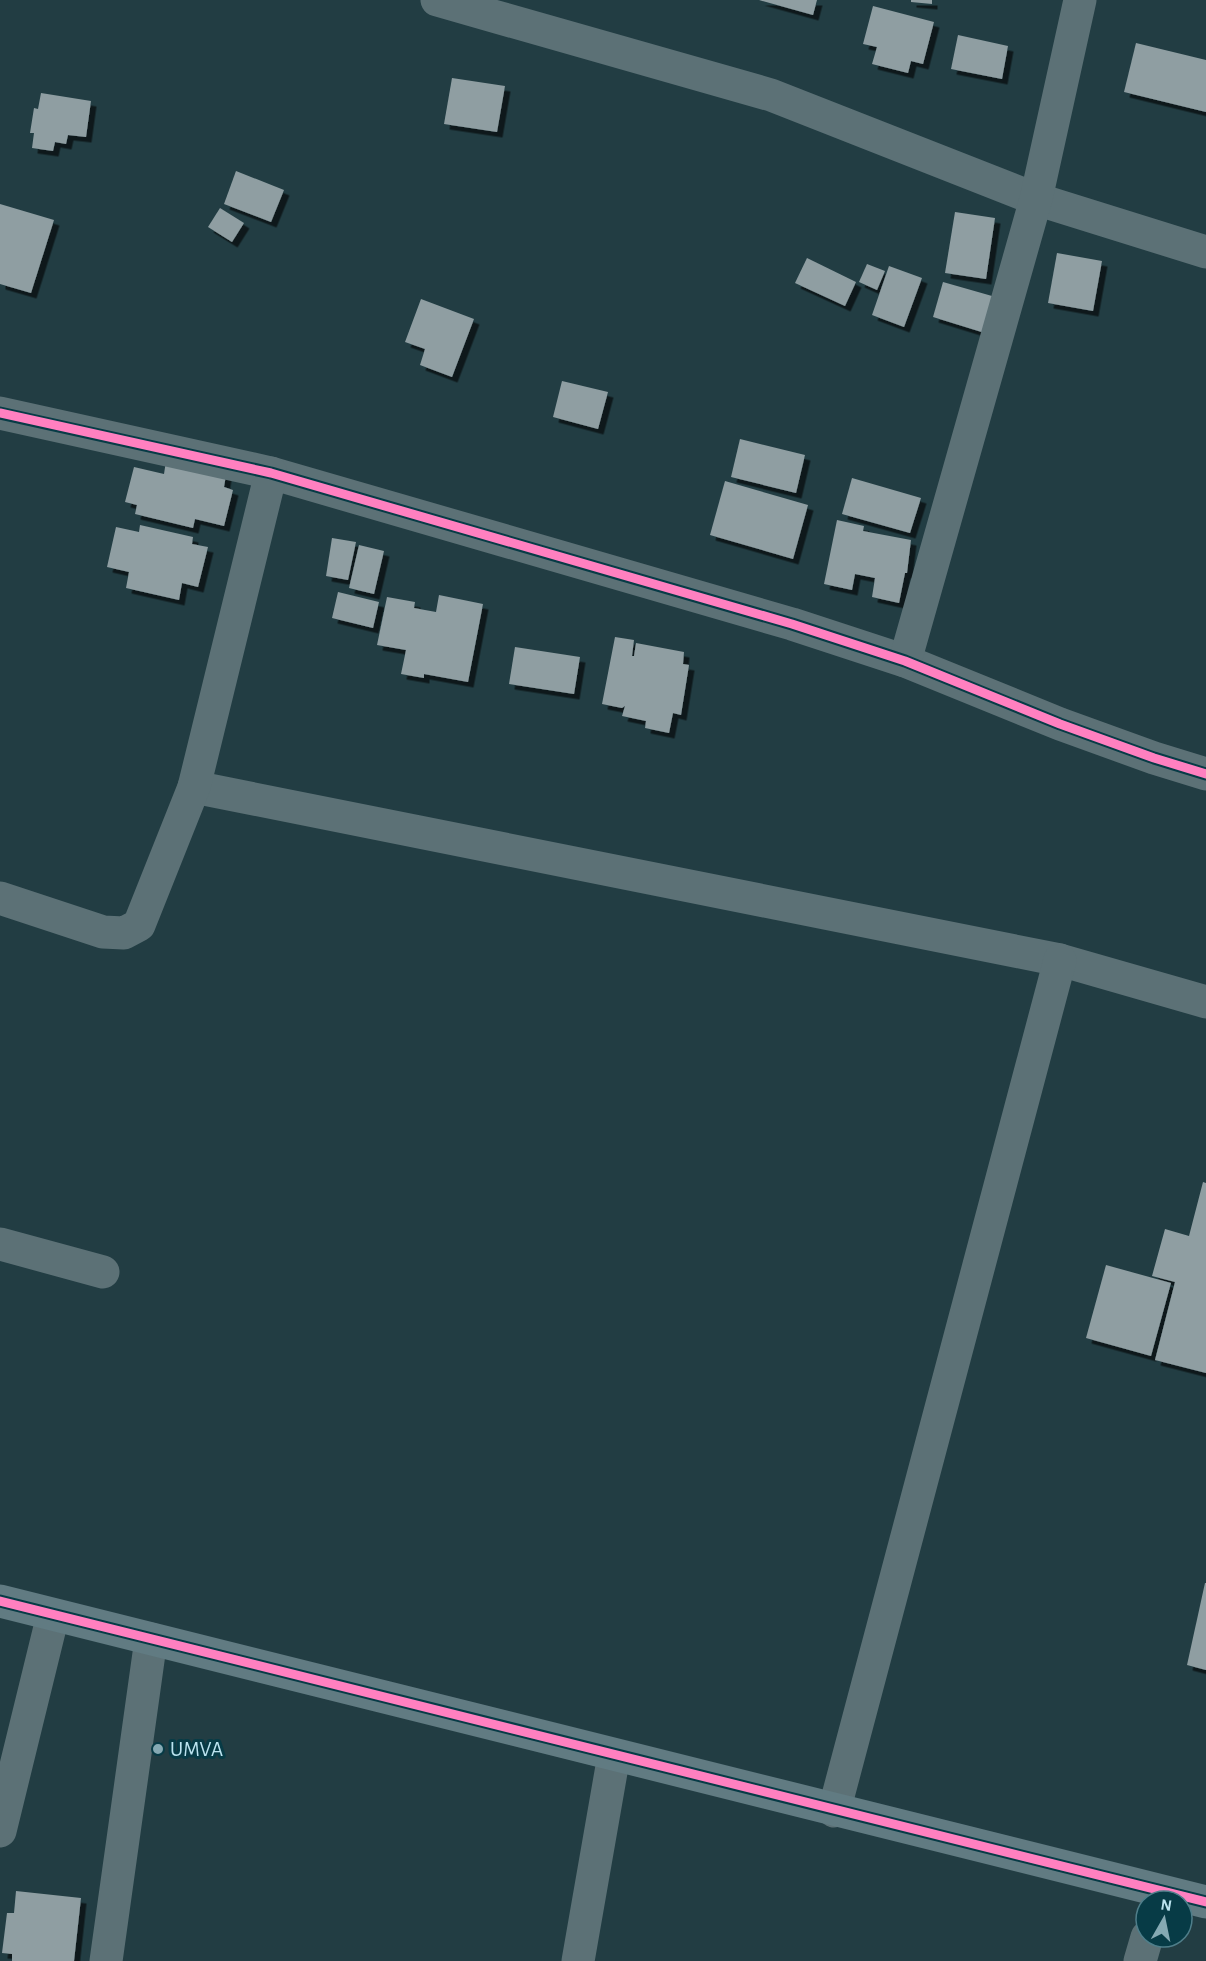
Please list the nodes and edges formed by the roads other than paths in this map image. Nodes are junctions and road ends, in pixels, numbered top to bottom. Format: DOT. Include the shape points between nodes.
graph roads {
  1 [pos="437,0"];
  2 [pos="1080,0"];
  3 [pos="1036,200"];
  4 [pos="1206,252"];
  5 [pos="0,413"];
  6 [pos="271,473"];
  7 [pos="905,661"];
  8 [pos="1206,774"];
  9 [pos="194,787"];
  10 [pos="0,898"];
  11 [pos="1060,960"];
  12 [pos="1206,1002"];
  13 [pos="0,1244"];
  14 [pos="103,1272"];
  15 [pos="0,1602"];
  16 [pos="53,1615"];
  17 [pos="151,1639"];
  18 [pos="614,1755"];
  19 [pos="834,1810"];
  20 [pos="0,1831"];
  21 [pos="1134,1890"];
  22 [pos="106,1961"];
  23 [pos="578,1961"];
  1 -- 3 [label="street" via="771,95"];
  2 -- 3 [label="street"];
  3 -- 4 [label="street"];
  3 -- 7 [label="street"];
  5 -- 6 [label="street"];
  6 -- 7 [label="street" via="792,624"];
  6 -- 9 [label="street"];
  7 -- 8 [label="street" via="1060,724"];
  9 -- 10 [label="street" via="139,925 124,933 103,932"];
  9 -- 11 [label="street"];
  11 -- 12 [label="street"];
  11 -- 19 [label="street"];
  13 -- 14 [label="street"];
  15 -- 16 [label="street"];
  16 -- 17 [label="street"];
  16 -- 20 [label="street"];
  17 -- 18 [label="street"];
  17 -- 22 [label="street"];
  18 -- 19 [label="street"];
  18 -- 23 [label="street"];
  19 -- 21 [label="street"];
}
